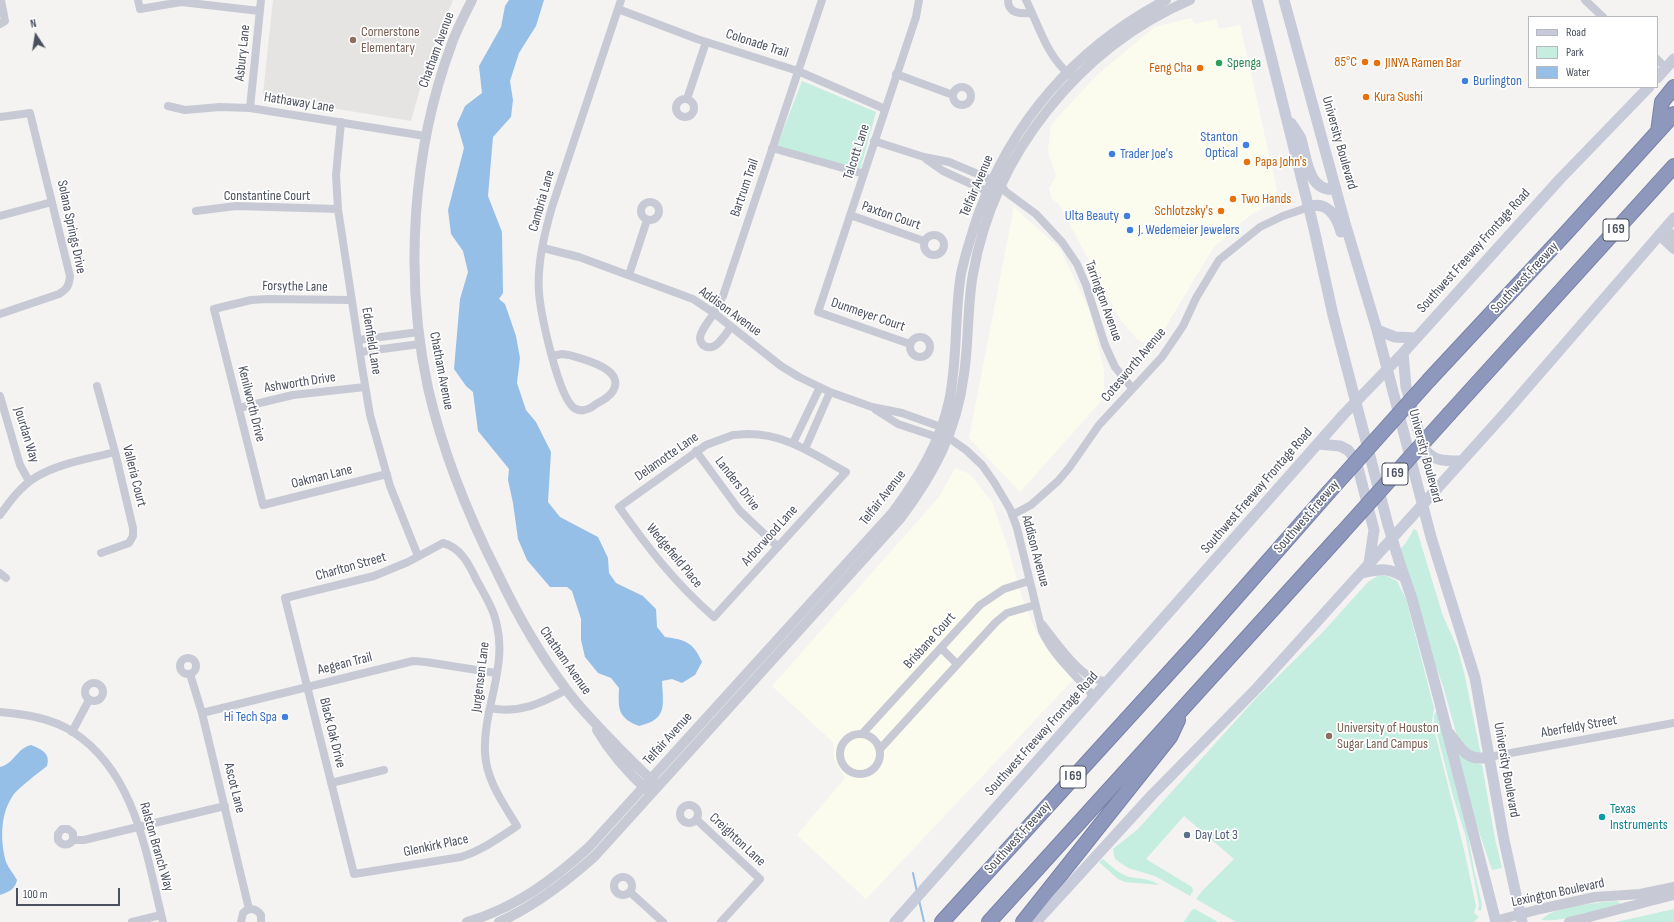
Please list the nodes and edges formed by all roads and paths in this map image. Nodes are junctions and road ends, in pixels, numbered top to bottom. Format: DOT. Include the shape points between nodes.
graph roads {
  1 [pos="1,0"];
  2 [pos="138,0"];
  3 [pos="261,0"];
  4 [pos="472,0"];
  5 [pos="621,0"];
  6 [pos="822,0"];
  7 [pos="920,0"];
  8 [pos="1008,0"];
  9 [pos="1027,0"];
  10 [pos="1166,0"];
  11 [pos="1190,0"];
  12 [pos="1257,0"];
  13 [pos="1284,0"];
  14 [pos="1585,0"];
  15 [pos="618,9"];
  16 [pos="260,11"];
  17 [pos="1032,13"];
  18 [pos="1602,16"];
  19 [pos="0,24"];
  20 [pos="706,42"];
  21 [pos="1674,59"];
  22 [pos="798,71"];
  23 [pos="1660,73"];
  24 [pos="896,74"];
  25 [pos="1071,76"];
  26 [pos="1674,87"];
  27 [pos="1648,88"];
  28 [pos="953,95"];
  29 [pos="687,99"];
  30 [pos="168,106"];
  31 [pos="250,108"];
  32 [pos="885,109"];
  33 [pos="1285,114"];
  34 [pos="1674,114"];
  35 [pos="0,117"];
  36 [pos="341,122"];
  37 [pos="1658,132"];
  38 [pos="425,136"];
  39 [pos="874,141"];
  40 [pos="772,148"];
  41 [pos="924,157"];
  42 [pos="1674,166"];
  43 [pos="864,174"];
  44 [pos="996,182"];
  45 [pos="1336,189"];
  46 [pos="992,193"];
  47 [pos="52,202"];
  48 [pos="1309,207"];
  49 [pos="338,209"];
  50 [pos="196,211"];
  51 [pos="850,215"];
  52 [pos="0,216"];
  53 [pos="1674,218"];
  54 [pos="647,220"];
  55 [pos="1662,232"];
  56 [pos="1674,237"];
  57 [pos="924,241"];
  58 [pos="543,248"];
  59 [pos="1674,249"];
  60 [pos="629,275"];
  61 [pos="1361,275"];
  62 [pos="352,300"];
  63 [pos="214,309"];
  64 [pos="818,312"];
  65 [pos="714,313"];
  66 [pos="0,314"];
  67 [pos="732,327"];
  68 [pos="1376,330"];
  69 [pos="419,332"];
  70 [pos="1416,338"];
  71 [pos="358,340"];
  72 [pos="420,344"];
  73 [pos="910,344"];
  74 [pos="360,352"];
  75 [pos="1403,352"];
  76 [pos="552,356"];
  77 [pos="1387,369"];
  78 [pos="97,386"];
  79 [pos="365,386"];
  80 [pos="820,387"];
  81 [pos="1132,388"];
  82 [pos="830,392"];
  83 [pos="0,396"];
  84 [pos="1356,402"];
  85 [pos="872,407"];
  86 [pos="239,408"];
  87 [pos="941,427"];
  88 [pos="937,437"];
  89 [pos="949,438"];
  90 [pos="793,443"];
  91 [pos="1318,444"];
  92 [pos="804,449"];
  93 [pos="696,451"];
  94 [pos="115,452"];
  95 [pos="1462,461"];
  96 [pos="846,472"];
  97 [pos="387,474"];
  98 [pos="29,481"];
  99 [pos="263,505"];
  100 [pos="1422,505"];
  101 [pos="619,507"];
  102 [pos="0,515"];
  103 [pos="1012,515"];
  104 [pos="1392,538"];
  105 [pos="443,543"];
  106 [pos="778,547"];
  107 [pos="101,553"];
  108 [pos="418,556"];
  109 [pos="1369,564"];
  110 [pos="1361,573"];
  111 [pos="1404,577"];
  112 [pos="1029,582"];
  113 [pos="285,598"];
  114 [pos="1035,605"];
  115 [pos="714,617"];
  116 [pos="1040,622"];
  117 [pos="941,648"];
  118 [pos="957,664"];
  119 [pos="496,673"];
  120 [pos="190,674"];
  121 [pos="1108,682"];
  122 [pos="307,686"];
  123 [pos="566,690"];
  124 [pos="1094,699"];
  125 [pos="89,700"];
  126 [pos="1185,706"];
  127 [pos="490,708"];
  128 [pos="0,712"];
  129 [pos="202,713"];
  130 [pos="1674,723"];
  131 [pos="1446,729"];
  132 [pos="72,732"];
  133 [pos="862,734"];
  134 [pos="880,749"];
  135 [pos="1489,757"];
  136 [pos="384,770"];
  137 [pos="331,783"];
  138 [pos="651,786"];
  139 [pos="225,806"];
  140 [pos="696,819"];
  141 [pos="139,826"];
  142 [pos="517,826"];
  143 [pos="73,840"];
  144 [pos="354,874"];
  145 [pos="1674,887"];
  146 [pos="630,892"];
  147 [pos="1626,895"];
  148 [pos="1674,895"];
  149 [pos="1628,907"];
  150 [pos="249,909"];
  151 [pos="162,918"];
  152 [pos="946,918"];
  153 [pos="1521,918"];
  154 [pos="896,921"];
  155 [pos="132,922"];
  156 [pos="241,922"];
  157 [pos="261,922"];
  158 [pos="467,922"];
  159 [pos="499,922"];
  160 [pos="663,922"];
  161 [pos="721,922"];
  162 [pos="989,922"];
  163 [pos="1023,922"];
  164 [pos="1036,922"];
  165 [pos="1496,922"];
  166 [pos="1569,922"];
  1 -- 19 [label="street" via="5,21"];
  2 -- 16 [label="street" via="140,9 181,2"];
  3 -- 16 [label="street, Asbury Lane"];
  4 -- 38 [label="street, Chatham Avenue" via="452,42"];
  5 -- 15 [label="street, Cambria Lane"];
  6 -- 22 [label="street, Bartrum Trail"];
  7 -- 24 [label="street, Talcott Lane"];
  8 -- 17 [label="street" via="1009,7 1015,12"];
  9 -- 17 [label="street"];
  10 -- 25 [label="street, Telfair Avenue" via="1120,27 1098,44"];
  11 -- 25 [label="street, Telfair Avenue" via="1124,36"];
  12 -- 33 [label="main road"];
  13 -- 45 [label="main road, University Boulevard"];
  14 -- 18 [label="street"];
  15 -- 20 [label="street, Colonade Trail"];
  15 -- 58 [label="street, Cambria Lane" via="552,207"];
  16 -- 31 [label="street, Asbury Lane"];
  17 -- 25 [label="street" via="1046,46"];
  20 -- 22 [label="street, Colonade Trail"];
  20 -- 29 [label="street"];
  21 -- 23 [label="main road"];
  22 -- 32 [label="street, Colonade Trail"];
  22 -- 40 [label="street, Bartrum Trail"];
  24 -- 28 [label="street"];
  24 -- 32 [label="street, Talcott Lane"];
  25 -- 44 [label="street, Telfair Avenue"];
  26 -- 37 [label="highway" via="1662,102"];
  27 -- 70 [label="main road, Southwest Freeway Frontage Road" via="1560,179"];
  30 -- 31 [label="street, Hathaway Lane" via="185,110"];
  31 -- 36 [label="street, Hathaway Lane"];
  32 -- 39 [label="street, Talcott Lane"];
  33 -- 45 [label="main road" via="1300,137 1313,179 1321,187"];
  33 -- 48 [label="main road"];
  34 -- 37 [label="highway, Southwest Freeway / I 69"];
  35 -- 47 [label="street, Solana Springs Drive" via="30,113"];
  36 -- 38 [label="street, Hathaway Lane"];
  36 -- 49 [label="street, Edenfield Lane" via="336,175"];
  37 -- 152 [label="highway, Southwest Freeway / I 69, bridge" via="1430,379 1197,642"];
  38 -- 69 [label="street, Chatham Avenue" via="416,234 415,285"];
  39 -- 41 [label="street, Tarrington Avenue"];
  39 -- 43 [label="street, Talcott Lane"];
  40 -- 43 [label="street"];
  40 -- 65 [label="street, Bartrum Trail" via="723,296"];
  41 -- 44 [label="street, Tarrington Avenue" via="949,162"];
  41 -- 46 [label="street, Tarrington Avenue" via="943,171"];
  42 -- 126 [label="highway, I 69, bridge"];
  43 -- 51 [label="street, Talcott Lane"];
  44 -- 46 [label="street, Telfair Avenue"];
  44 -- 81 [label="street, Tarrington Avenue" via="1049,226 1077,264 1105,345 1116,367"];
  45 -- 61 [label="main road, University Boulevard"];
  46 -- 87 [label="street, Telfair Avenue" via="970,240 961,274 949,401"];
  46 -- 89 [label="street, Telfair Avenue" via="973,274 964,374 960,401"];
  47 -- 52 [label="street"];
  47 -- 66 [label="street, Solana Springs Drive" via="69,268 70,284 59,294"];
  48 -- 61 [label="main road" via="1322,206 1334,216 1351,262"];
  48 -- 81 [label="street, Cotesworth Avenue" via="1260,227 1219,260 1183,326 1162,357"];
  48 -- 84 [label="main road"];
  49 -- 50 [label="street, Constantine Court" via="236,206"];
  49 -- 62 [label="street, Edenfield Lane"];
  51 -- 57 [label="street, Paxton Court"];
  51 -- 64 [label="street, Talcott Lane"];
  53 -- 55 [label="main road"];
  54 -- 60 [label="street"];
  55 -- 56 [label="street"];
  55 -- 59 [label="street"];
  55 -- 95 [label="main road"];
  58 -- 60 [label="street, Addison Avenue" via="579,257"];
  58 -- 76 [label="street, Cambria Lane" via="539,270 539,293 545,332"];
  60 -- 65 [label="street, Addison Avenue" via="693,299"];
  61 -- 68 [label="main road, University Boulevard"];
  62 -- 63 [label="street, Forsythe Lane" via="251,300"];
  62 -- 71 [label="street, Edenfield Lane"];
  63 -- 86 [label="street, Kenilworth Drive"];
  64 -- 73 [label="street, Dunmeyer Court"];
  65 -- 67 [label="street, Addison Avenue"];
  65 -- 67 [label="street, Bartrum Trail" via="700,338 706,347 717,344"];
  67 -- 80 [label="street, Addison Avenue" via="781,366"];
  68 -- 70 [label="main road" via="1395,338"];
  68 -- 77 [label="main road, University Boulevard"];
  69 -- 71 [label="street"];
  69 -- 72 [label="street, Chatham Avenue"];
  70 -- 75 [label="main road, Southwest Freeway Frontage Road"];
  71 -- 74 [label="street, Edenfield Lane"];
  72 -- 74 [label="street"];
  72 -- 123 [label="street, Chatham Avenue" via="438,428 466,505 485,549 524,625"];
  74 -- 79 [label="street, Edenfield Lane"];
  75 -- 77 [label="main road, Southwest Freeway Frontage Road"];
  75 -- 95 [label="main road" via="1406,387 1422,447 1438,460"];
  76 -- 76 [label="street, Cambria Lane" via="569,355 612,372 615,386 611,394 591,409 577,409 568,401"];
  77 -- 84 [label="main road, Southwest Freeway Frontage Road"];
  77 -- 100 [label="main road, University Boulevard"];
  78 -- 94 [label="street, Valleria Court"];
  79 -- 86 [label="street, Ashworth Drive" via="293,395"];
  79 -- 97 [label="street, Edenfield Lane" via="370,415"];
  80 -- 82 [label="street, Addison Avenue"];
  80 -- 90 [label="street"];
  81 -- 103 [label="street, Cotesworth Avenue" via="1099,425 1058,481 1031,505"];
  82 -- 85 [label="street, Addison Avenue"];
  82 -- 92 [label="street"];
  83 -- 98 [label="street, Jourdan Way" via="20,465"];
  84 -- 91 [label="main road, Southwest Freeway Frontage Road"];
  84 -- 104 [label="main road"];
  85 -- 87 [label="street, Addison Avenue" via="902,413"];
  85 -- 88 [label="street, Addison Avenue" via="898,424"];
  86 -- 99 [label="street, Kenilworth Drive"];
  87 -- 88 [label="street, Telfair Avenue"];
  87 -- 89 [label="street, Addison Avenue"];
  88 -- 89 [label="street, Addison Avenue"];
  88 -- 138 [label="street, Telfair Avenue" via="923,468 892,512"];
  89 -- 103 [label="street, Addison Avenue" via="982,464"];
  89 -- 138 [label="street, Telfair Avenue" via="932,473 900,519"];
  90 -- 92 [label="street, Delamotte Lane"];
  90 -- 93 [label="street, Delamotte Lane" via="770,436 733,435"];
  91 -- 109 [label="main road" via="1340,446 1348,450 1356,460 1374,530"];
  91 -- 121 [label="main road, Southwest Freeway Frontage Road"];
  92 -- 96 [label="street, Delamotte Lane"];
  93 -- 101 [label="street, Delamotte Lane"];
  93 -- 106 [label="street, Landers Drive" via="740,511"];
  94 -- 98 [label="street" via="57,467"];
  94 -- 107 [label="street, Valleria Court" via="133,536 129,543"];
  95 -- 100 [label="main road"];
  96 -- 106 [label="street, Arborwood Lane"];
  97 -- 99 [label="street, Oakman Lane"];
  97 -- 108 [label="street, Edenfield Lane"];
  98 -- 102 [label="street"];
  100 -- 104 [label="main road"];
  100 -- 135 [label="main road, University Boulevard" via="1475,678"];
  101 -- 115 [label="street, Wedgefield Place" via="667,572"];
  103 -- 112 [label="street, Addison Avenue"];
  104 -- 109 [label="main road"];
  104 -- 111 [label="main road"];
  105 -- 108 [label="street, Charlton Street"];
  105 -- 119 [label="street, Jurgensen Lane" via="455,547 462,554 493,612 499,641"];
  106 -- 115 [label="street, Arborwood Lane"];
  108 -- 113 [label="street, Charlton Street" via="374,576"];
  109 -- 110 [label="main road"];
  110 -- 111 [label="main road" via="1385,569"];
  110 -- 164 [label="main road"];
  111 -- 131 [label="main road"];
  112 -- 114 [label="street, Addison Avenue"];
  112 -- 117 [label="street, Brisbane Court" via="993,595 980,605"];
  113 -- 122 [label="street, Black Oak Drive"];
  114 -- 116 [label="street, Addison Avenue"];
  114 -- 118 [label="street, Brisbane Court" via="1013,611 1001,618"];
  116 -- 121 [label="street, Addison Avenue" via="1082,671 1093,678"];
  116 -- 124 [label="street, Addison Avenue" via="1054,654"];
  117 -- 118 [label="street"];
  117 -- 133 [label="street, Brisbane Court"];
  118 -- 134 [label="street, Brisbane Court"];
  119 -- 122 [label="street, Aegean Trail" via="413,661"];
  119 -- 127 [label="street, Jurgensen Lane"];
  120 -- 129 [label="street, Ascot Lane"];
  121 -- 124 [label="main road, Southwest Freeway Frontage Road"];
  122 -- 129 [label="street, Aegean Trail"];
  122 -- 137 [label="street, Black Oak Drive"];
  123 -- 127 [label="street" via="544,702 523,708"];
  123 -- 138 [label="street, Chatham Avenue"];
  124 -- 154 [label="main road, Southwest Freeway Frontage Road"];
  125 -- 132 [label="street"];
  126 -- 162 [label="highway, I 69"];
  126 -- 163 [label="highway" via="1170,738"];
  127 -- 142 [label="street, Jurgensen Lane" via="486,736 486,766 496,793"];
  128 -- 132 [label="street, Ralston Branch Way" via="56,723"];
  129 -- 139 [label="street, Ascot Lane"];
  130 -- 135 [label="street, Aberfeldy Street"];
  131 -- 135 [label="main road" via="1467,755 1478,760"];
  131 -- 165 [label="main road"];
  132 -- 141 [label="street, Ralston Branch Way" via="101,755 117,777"];
  133 -- 134 [label="street" via="872,738"];
  133 -- 134 [label="street, Brisbane Court" via="853,736 843,744 841,758 847,768 858,774 871,771 879,761"];
  135 -- 153 [label="main road, University Boulevard" via="1506,853"];
  136 -- 137 [label="street"];
  137 -- 144 [label="street, Black Oak Drive"];
  138 -- 158 [label="street, Telfair Avenue" via="554,878 518,901"];
  138 -- 159 [label="street, Telfair Avenue" via="595,856 544,898"];
  139 -- 141 [label="street"];
  139 -- 150 [label="street, Ascot Lane"];
  140 -- 161 [label="street, Creighton Lane" via="760,879"];
  141 -- 143 [label="street" via="84,840"];
  141 -- 151 [label="street, Ralston Branch Way"];
  142 -- 144 [label="street, Glenkirk Place" via="481,849 461,857"];
  145 -- 147 [label="street, Lexington Boulevard"];
  146 -- 160 [label="street"];
  147 -- 149 [label="street"];
  147 -- 153 [label="street, Lexington Boulevard" via="1595,897"];
  148 -- 149 [label="street"];
  149 -- 166 [label="street"];
  150 -- 156 [label="street" via="242,916"];
  150 -- 157 [label="street" via="259,912"];
  151 -- 155 [label="street"];
  153 -- 165 [label="street, Lexington Boulevard"];
}
